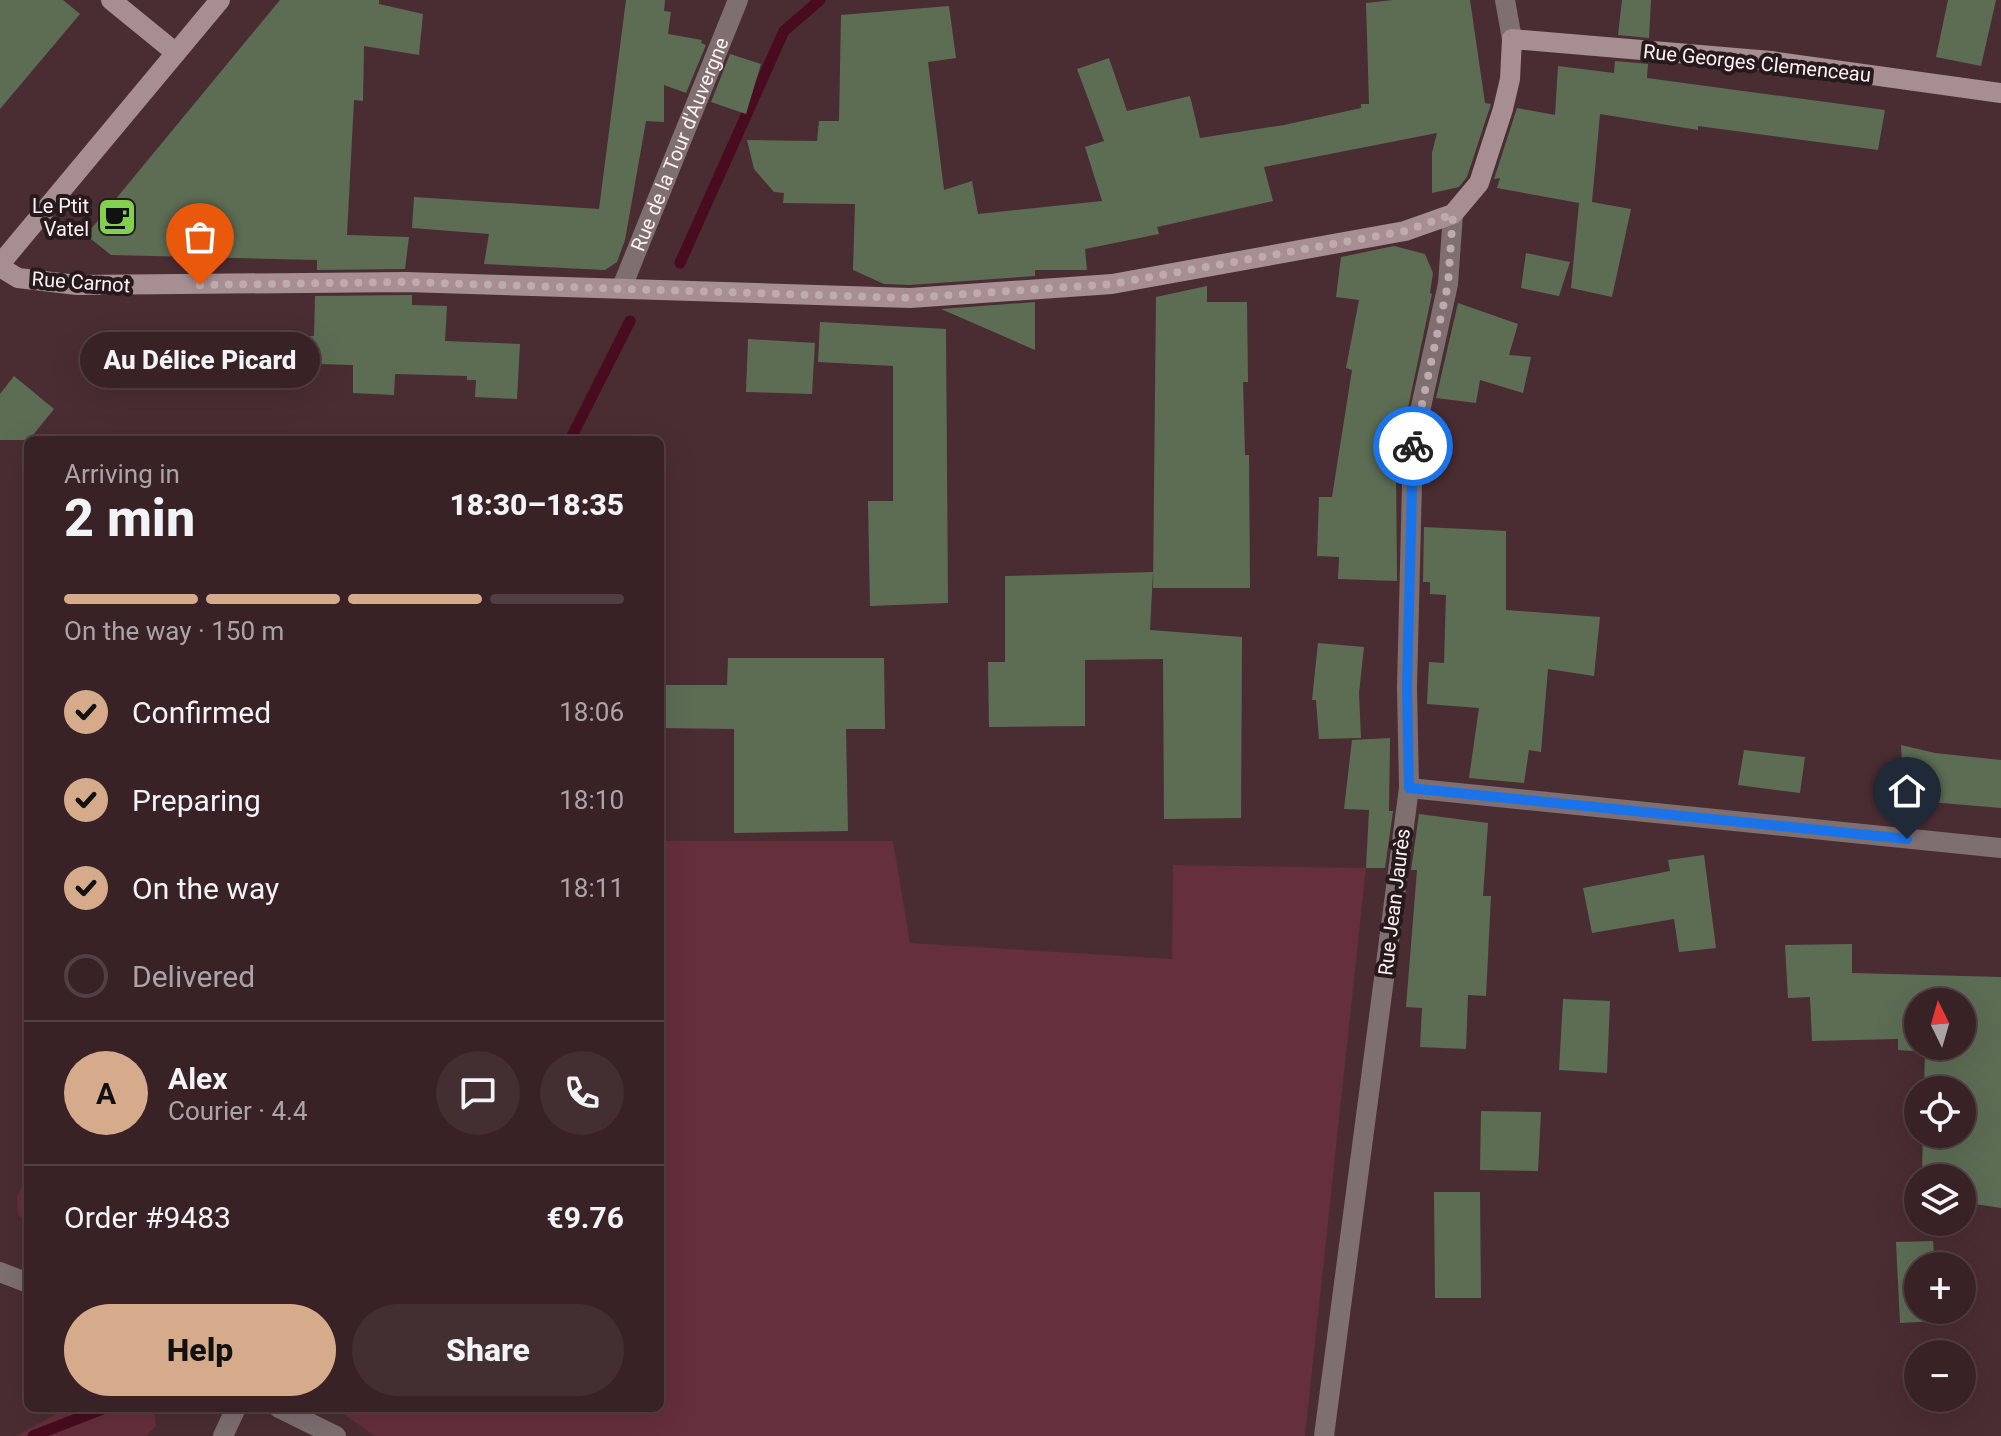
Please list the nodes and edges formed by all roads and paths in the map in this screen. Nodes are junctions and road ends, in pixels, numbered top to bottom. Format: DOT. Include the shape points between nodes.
graph roads {
  1 [pos="111,0"];
  2 [pos="220,0"];
  3 [pos="738,0"];
  4 [pos="1505,0"];
  5 [pos="1512,39"];
  6 [pos="176,53"];
  7 [pos="2001,93"];
  8 [pos="1453,214"];
  9 [pos="0,266"];
  10 [pos="622,287"];
  11 [pos="1409,788"];
  12 [pos="2001,848"];
  13 [pos="0,1272"];
  14 [pos="24,1281"];
  15 [pos="234,1412"];
  16 [pos="287,1412"];
  17 [pos="223,1436"];
  18 [pos="336,1436"];
  19 [pos="1324,1436"];
  1 -- 6 [label="street"];
  2 -- 6 [label="street"];
  3 -- 10 [label="street, Rue de la Tour d'Auvergne"];
  4 -- 5 [label="street"];
  5 -- 7 [label="street, Rue Georges Clemenceau" via="1771,61"];
  5 -- 8 [label="street" via="1510,79 1479,183"];
  6 -- 9 [label="street"];
  8 -- 10 [label="street, Rue Carnot" via="1405,231 1112,284 910,298"];
  8 -- 11 [label="street, Rue Jean Jaurès" via="1448,284 1413,443"];
  9 -- 10 [label="street, Rue Carnot" via="18,278 77,285 406,282"];
  11 -- 12 [label="street"];
  11 -- 19 [label="street, Rue Jean Jaurès"];
  13 -- 14 [label="street"];
  15 -- 17 [label="street"];
  16 -- 18 [label="street"];
}
